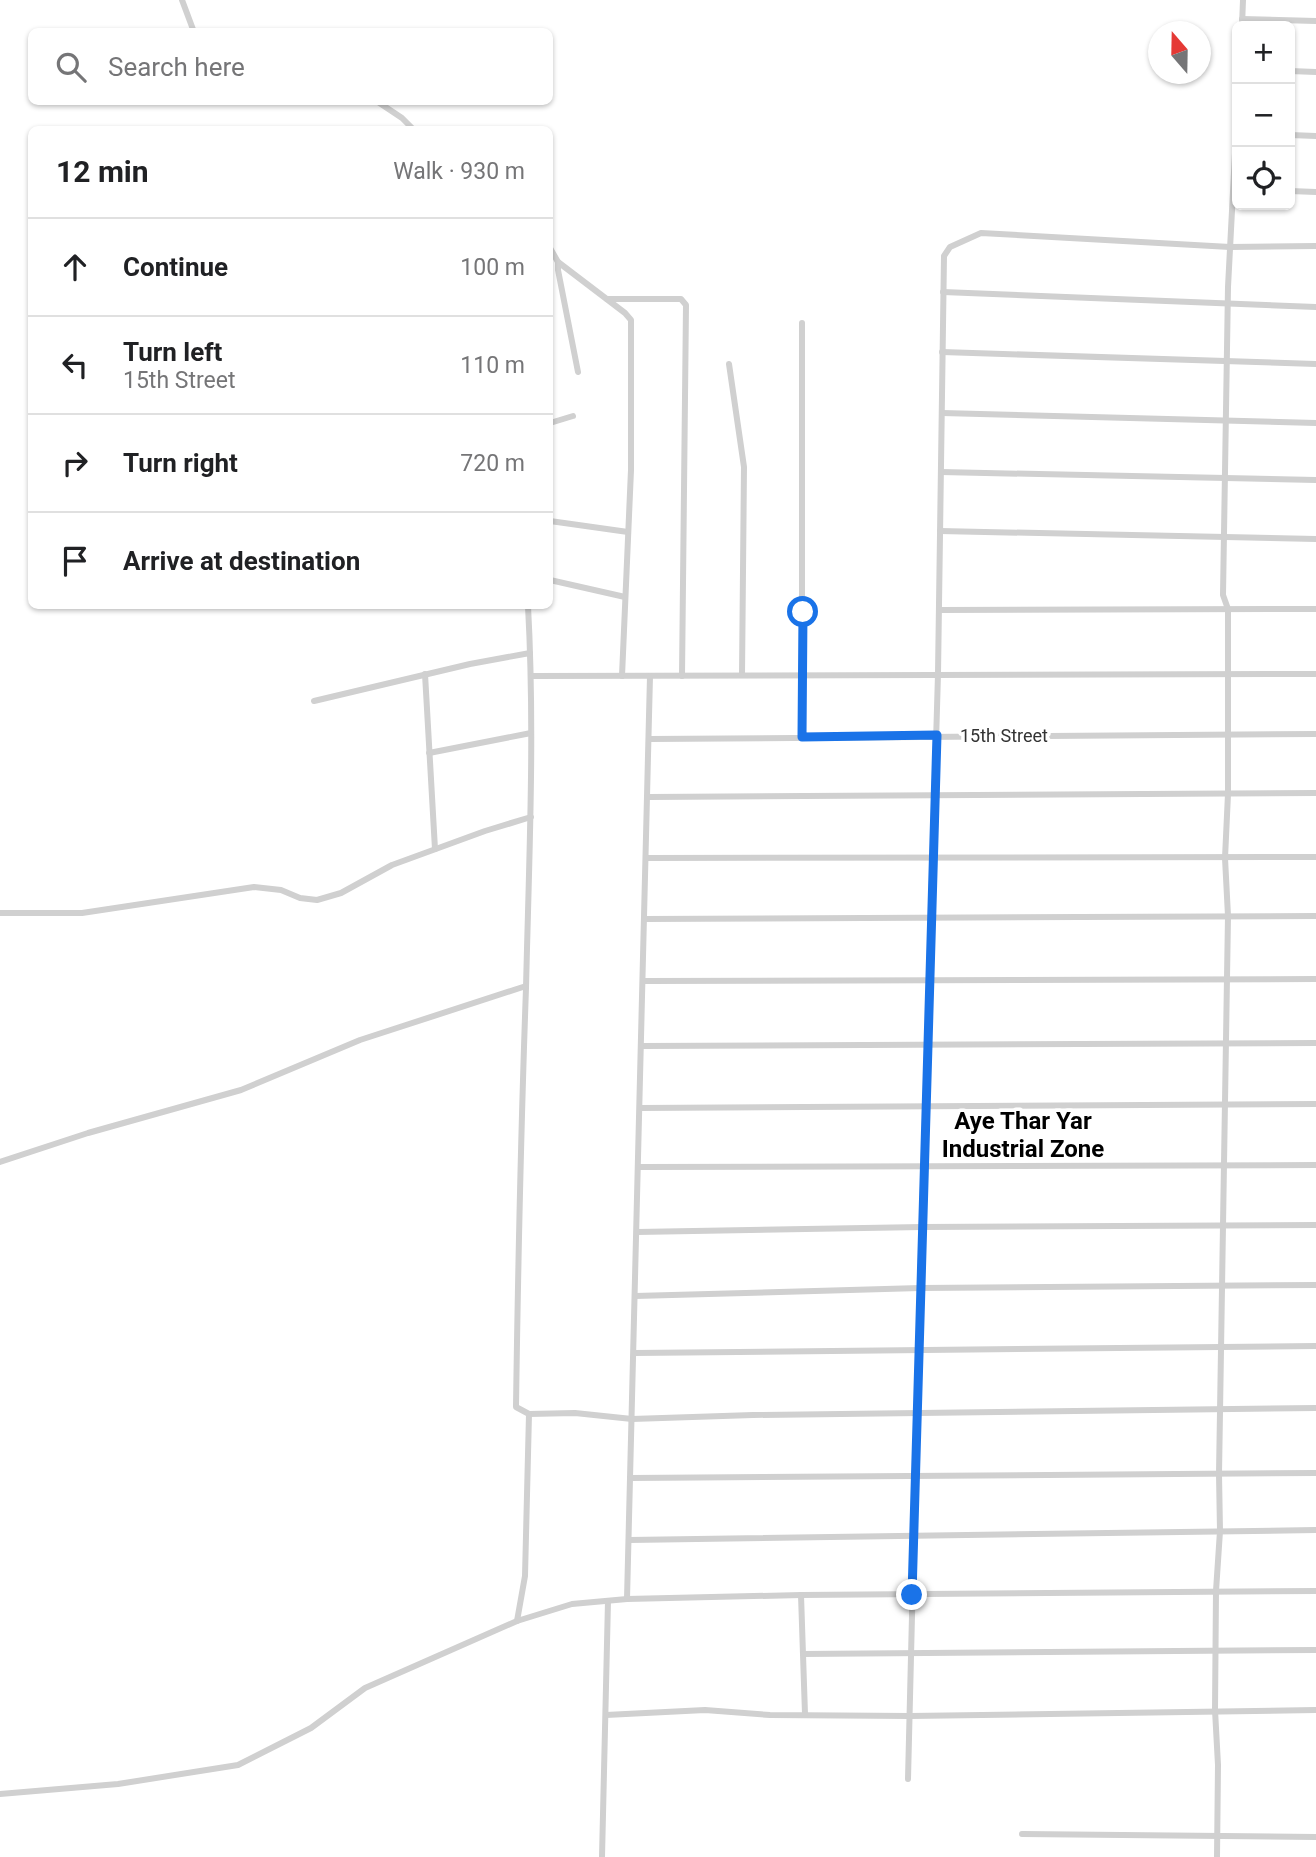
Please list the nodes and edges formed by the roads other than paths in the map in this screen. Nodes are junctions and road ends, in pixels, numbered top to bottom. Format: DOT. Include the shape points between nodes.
graph roads {
  1 [pos="182,0"];
  2 [pos="1243,0"];
  3 [pos="1242,21"];
  4 [pos="1316,21"];
  5 [pos="1295,22"];
  6 [pos="192,28"];
  7 [pos="1295,71"];
  8 [pos="1316,72"];
  9 [pos="382,105"];
  10 [pos="410,126"];
  11 [pos="1295,135"];
  12 [pos="1316,136"];
  13 [pos="1295,191"];
  14 [pos="1316,192"];
  15 [pos="1233,210"];
  16 [pos="1316,246"];
  17 [pos="1230,247"];
  18 [pos="553,253"];
  19 [pos="558,262"];
  20 [pos="553,264"];
  21 [pos="943,292"];
  22 [pos="605,299"];
  23 [pos="1228,303"];
  24 [pos="1316,307"];
  25 [pos="802,323"];
  26 [pos="942,352"];
  27 [pos="1228,361"];
  28 [pos="729,364"];
  29 [pos="1316,364"];
  30 [pos="578,372"];
  31 [pos="942,412"];
  32 [pos="573,416"];
  33 [pos="1227,419"];
  34 [pos="553,422"];
  35 [pos="1316,423"];
  36 [pos="941,472"];
  37 [pos="1225,478"];
  38 [pos="1316,481"];
  39 [pos="553,521"];
  40 [pos="940,531"];
  41 [pos="628,533"];
  42 [pos="1225,537"];
  43 [pos="1316,539"];
  44 [pos="553,581"];
  45 [pos="625,597"];
  46 [pos="528,609"];
  47 [pos="1228,609"];
  48 [pos="1316,609"];
  49 [pos="939,610"];
  50 [pos="530,653"];
  51 [pos="425,674"];
  52 [pos="938,674"];
  53 [pos="1228,674"];
  54 [pos="1316,674"];
  55 [pos="742,675"];
  56 [pos="803,675"];
  57 [pos="532,676"];
  58 [pos="622,676"];
  59 [pos="650,676"];
  60 [pos="682,676"];
  61 [pos="314,701"];
  62 [pos="531,733"];
  63 [pos="1316,734"];
  64 [pos="937,735"];
  65 [pos="1228,735"];
  66 [pos="802,737"];
  67 [pos="650,739"];
  68 [pos="429,753"];
  69 [pos="1228,793"];
  70 [pos="1316,793"];
  71 [pos="935,795"];
  72 [pos="649,797"];
  73 [pos="531,817"];
  74 [pos="435,849"];
  75 [pos="933,857"];
  76 [pos="1316,857"];
  77 [pos="647,858"];
  78 [pos="1225,858"];
  79 [pos="0,913"];
  80 [pos="1228,916"];
  81 [pos="1316,916"];
  82 [pos="931,918"];
  83 [pos="645,919"];
  84 [pos="1227,979"];
  85 [pos="1316,979"];
  86 [pos="643,981"];
  87 [pos="929,981"];
  88 [pos="526,986"];
  89 [pos="1316,1043"];
  90 [pos="1226,1044"];
  91 [pos="642,1045"];
  92 [pos="927,1046"];
  93 [pos="1316,1104"];
  94 [pos="926,1105"];
  95 [pos="1226,1105"];
  96 [pos="640,1108"];
  97 [pos="0,1162"];
  98 [pos="1316,1165"];
  99 [pos="1223,1166"];
  100 [pos="639,1167"];
  101 [pos="924,1167"];
  102 [pos="1316,1225"];
  103 [pos="1222,1226"];
  104 [pos="922,1227"];
  105 [pos="637,1232"];
  106 [pos="1316,1285"];
  107 [pos="1222,1286"];
  108 [pos="920,1288"];
  109 [pos="635,1296"];
  110 [pos="1316,1346"];
  111 [pos="1221,1347"];
  112 [pos="920,1350"];
  113 [pos="634,1353"];
  114 [pos="1316,1408"];
  115 [pos="1220,1409"];
  116 [pos="918,1413"];
  117 [pos="528,1414"];
  118 [pos="632,1419"];
  119 [pos="1316,1473"];
  120 [pos="1219,1474"];
  121 [pos="916,1477"];
  122 [pos="630,1478"];
  123 [pos="1316,1530"];
  124 [pos="1220,1531"];
  125 [pos="915,1536"];
  126 [pos="629,1540"];
  127 [pos="1216,1591"];
  128 [pos="1316,1591"];
  129 [pos="801,1595"];
  130 [pos="912,1595"];
  131 [pos="627,1600"];
  132 [pos="608,1601"];
  133 [pos="517,1621"];
  134 [pos="1316,1650"];
  135 [pos="1215,1651"];
  136 [pos="803,1654"];
  137 [pos="912,1654"];
  138 [pos="1215,1710"];
  139 [pos="1316,1710"];
  140 [pos="805,1714"];
  141 [pos="606,1715"];
  142 [pos="910,1716"];
  143 [pos="908,1779"];
  144 [pos="0,1794"];
  145 [pos="1022,1834"];
  146 [pos="1217,1836"];
  147 [pos="1316,1837"];
  148 [pos="602,1857"];
  149 [pos="1217,1857"];
  1 -- 6 [label="street"];
  2 -- 3 [label="street"];
  4 -- 5 [label="street"];
  7 -- 8 [label="street"];
  9 -- 10 [label="street"];
  11 -- 12 [label="street"];
  13 -- 14 [label="street"];
  15 -- 17 [label="street"];
  16 -- 17 [label="street"];
  17 -- 21 [label="street" via="981,233 950,247 944,256"];
  17 -- 23 [label="street"];
  18 -- 19 [label="street"];
  19 -- 20 [label="street"];
  19 -- 22 [label="street"];
  19 -- 30 [label="street"];
  21 -- 23 [label="street"];
  21 -- 26 [label="street"];
  22 -- 41 [label="street" via="631,320"];
  22 -- 60 [label="street" via="681,299 686,305"];
  23 -- 24 [label="street"];
  23 -- 27 [label="street"];
  25 -- 56 [label="street"];
  26 -- 27 [label="street"];
  26 -- 31 [label="street"];
  27 -- 29 [label="street"];
  27 -- 33 [label="street"];
  28 -- 55 [label="street" via="744,467"];
  31 -- 33 [label="street"];
  31 -- 36 [label="street"];
  32 -- 34 [label="street"];
  33 -- 35 [label="street"];
  33 -- 37 [label="street"];
  36 -- 37 [label="street"];
  36 -- 40 [label="street"];
  37 -- 38 [label="street"];
  37 -- 42 [label="street"];
  39 -- 41 [label="street"];
  40 -- 42 [label="street"];
  40 -- 49 [label="street"];
  41 -- 45 [label="street"];
  42 -- 43 [label="street"];
  42 -- 47 [label="street" via="1223,596"];
  44 -- 45 [label="street"];
  45 -- 58 [label="street"];
  46 -- 50 [label="street"];
  47 -- 48 [label="street"];
  47 -- 49 [label="street"];
  47 -- 53 [label="street"];
  49 -- 52 [label="street"];
  50 -- 51 [label="street"];
  50 -- 57 [label="street"];
  51 -- 61 [label="street"];
  51 -- 68 [label="street"];
  52 -- 53 [label="street"];
  52 -- 56 [label="street"];
  52 -- 64 [label="street"];
  53 -- 54 [label="street"];
  53 -- 65 [label="street"];
  55 -- 56 [label="street"];
  55 -- 60 [label="street"];
  56 -- 66 [label="street"];
  57 -- 58 [label="street"];
  57 -- 62 [label="street"];
  58 -- 59 [label="street"];
  59 -- 60 [label="street"];
  59 -- 67 [label="street"];
  62 -- 68 [label="street"];
  62 -- 73 [label="street"];
  63 -- 65 [label="street, 15th Street"];
  64 -- 65 [label="street, 15th Street"];
  64 -- 66 [label="street, 15th Street"];
  64 -- 71 [label="street"];
  65 -- 69 [label="street"];
  66 -- 67 [label="street, 15th Street"];
  67 -- 72 [label="street"];
  68 -- 74 [label="street"];
  69 -- 70 [label="street"];
  69 -- 71 [label="street"];
  69 -- 78 [label="street"];
  71 -- 72 [label="street"];
  71 -- 75 [label="street"];
  72 -- 77 [label="street"];
  73 -- 74 [label="street"];
  73 -- 88 [label="street"];
  74 -- 79 [label="street" via="317,900 254,887 82,913"];
  75 -- 77 [label="street"];
  75 -- 78 [label="street"];
  75 -- 82 [label="street"];
  76 -- 78 [label="street"];
  77 -- 83 [label="street"];
  78 -- 80 [label="street"];
  80 -- 81 [label="street"];
  80 -- 82 [label="street"];
  80 -- 84 [label="street"];
  82 -- 83 [label="street"];
  82 -- 87 [label="street"];
  83 -- 86 [label="street"];
  84 -- 85 [label="street"];
  84 -- 87 [label="street"];
  84 -- 90 [label="street"];
  86 -- 87 [label="street"];
  86 -- 91 [label="street"];
  87 -- 92 [label="street"];
  88 -- 97 [label="street" via="360,1040 241,1090"];
  88 -- 117 [label="street" via="516,1407"];
  89 -- 90 [label="street"];
  90 -- 92 [label="street"];
  90 -- 95 [label="street"];
  91 -- 92 [label="street"];
  91 -- 96 [label="street"];
  92 -- 94 [label="street"];
  93 -- 95 [label="street"];
  94 -- 95 [label="street"];
  94 -- 96 [label="street"];
  94 -- 101 [label="street"];
  95 -- 99 [label="street"];
  96 -- 100 [label="street"];
  98 -- 99 [label="street"];
  99 -- 101 [label="street"];
  99 -- 103 [label="street"];
  100 -- 101 [label="street"];
  100 -- 105 [label="street"];
  101 -- 104 [label="street"];
  102 -- 103 [label="street"];
  103 -- 104 [label="street"];
  103 -- 107 [label="street"];
  104 -- 105 [label="street"];
  104 -- 108 [label="street"];
  105 -- 109 [label="street"];
  106 -- 107 [label="street"];
  107 -- 108 [label="street"];
  107 -- 111 [label="street"];
  108 -- 109 [label="street"];
  108 -- 112 [label="street"];
  109 -- 113 [label="street"];
  110 -- 111 [label="street"];
  111 -- 112 [label="street"];
  111 -- 115 [label="street"];
  112 -- 113 [label="street"];
  112 -- 116 [label="street"];
  113 -- 118 [label="street"];
  114 -- 115 [label="street"];
  115 -- 116 [label="street"];
  115 -- 120 [label="street"];
  116 -- 118 [label="street"];
  116 -- 121 [label="street"];
  117 -- 118 [label="street"];
  117 -- 133 [label="street" via="525,1576"];
  118 -- 122 [label="street"];
  119 -- 120 [label="street"];
  120 -- 121 [label="street"];
  120 -- 124 [label="street"];
  121 -- 122 [label="street"];
  121 -- 125 [label="street"];
  122 -- 126 [label="street"];
  123 -- 124 [label="street"];
  124 -- 125 [label="street"];
  124 -- 127 [label="street"];
  125 -- 126 [label="street"];
  125 -- 130 [label="street"];
  126 -- 131 [label="street"];
  127 -- 128 [label="street"];
  127 -- 130 [label="street"];
  127 -- 135 [label="street"];
  129 -- 130 [label="street"];
  129 -- 131 [label="street"];
  129 -- 136 [label="street"];
  130 -- 137 [label="street"];
  131 -- 132 [label="street"];
  132 -- 133 [label="street" via="572,1604"];
  132 -- 141 [label="street"];
  133 -- 144 [label="street" via="365,1688 311,1728 238,1765 118,1784"];
  134 -- 135 [label="street"];
  135 -- 137 [label="street"];
  135 -- 138 [label="street"];
  136 -- 137 [label="street"];
  136 -- 140 [label="street"];
  137 -- 142 [label="street"];
  138 -- 139 [label="street"];
  138 -- 142 [label="street"];
  138 -- 146 [label="street"];
  140 -- 141 [label="street" via="705,1710"];
  140 -- 142 [label="street"];
  141 -- 148 [label="street"];
  142 -- 143 [label="street"];
  145 -- 146 [label="street"];
  146 -- 147 [label="street"];
  146 -- 149 [label="street"];
}
